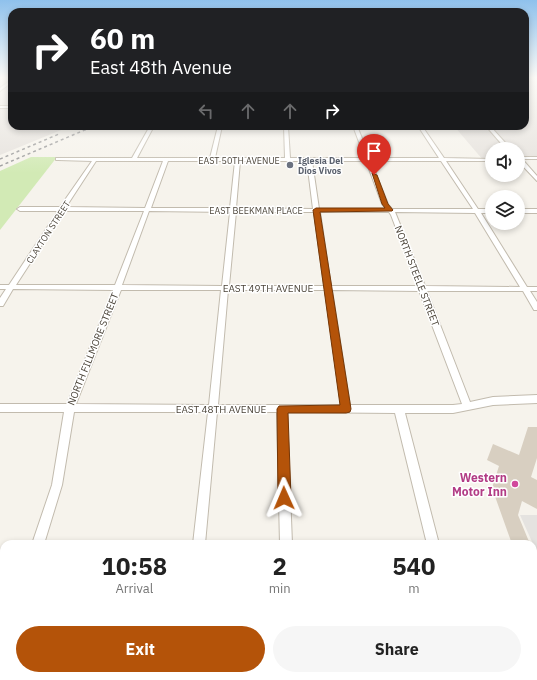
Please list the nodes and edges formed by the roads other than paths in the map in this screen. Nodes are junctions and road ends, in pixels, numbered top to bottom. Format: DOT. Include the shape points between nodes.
graph roads {
  1 [pos="150,130"];
  2 [pos="219,130"];
  3 [pos="286,130"];
  4 [pos="357,130"];
  5 [pos="423,130"];
  6 [pos="492,130"];
  7 [pos="503,142"];
  8 [pos="537,158"];
  9 [pos="58,159"];
  10 [pos="95,159"];
  11 [pos="134,159"];
  12 [pos="525,159"];
  13 [pos="166,160"];
  14 [pos="212,160"];
  15 [pos="238,160"];
  16 [pos="288,160"];
  17 [pos="310,160"];
  18 [pos="368,160"];
  19 [pos="442,160"];
  20 [pos="485,160"];
  21 [pos="525,166"];
  22 [pos="537,179"];
  23 [pos="20,208"];
  24 [pos="63,209"];
  25 [pos="147,209"];
  26 [pos="233,209"];
  27 [pos="316,210"];
  28 [pos="390,210"];
  29 [pos="476,210"];
  30 [pos="485,210"];
  31 [pos="525,211"];
  32 [pos="537,211"];
  33 [pos="0,287"];
  34 [pos="11,287"];
  35 [pos="118,288"];
  36 [pos="225,288"];
  37 [pos="329,289"];
  38 [pos="422,289"];
  39 [pos="525,289"];
  40 [pos="537,289"];
  41 [pos="0,304"];
  42 [pos="537,308"];
  43 [pos="537,399"];
  44 [pos="467,406"];
  45 [pos="0,408"];
  46 [pos="70,408"];
  47 [pos="214,408"];
  48 [pos="282,409"];
  49 [pos="346,409"];
  50 [pos="399,409"];
  51 [pos="39,540"];
  52 [pos="200,540"];
  53 [pos="286,540"];
  54 [pos="432,540"];
  1 -- 11 [label="street"];
  2 -- 14 [label="street"];
  3 -- 16 [label="street"];
  4 -- 18 [label="street, NORTH STEELE STREET"];
  5 -- 19 [label="street"];
  6 -- 7 [label="street"];
  8 -- 12 [label="street"];
  9 -- 10 [label="street, EAST 50TH AVENUE"];
  10 -- 11 [label="street, EAST 50TH AVENUE"];
  10 -- 24 [label="street, CLAYTON STREET"];
  11 -- 13 [label="street, EAST 50TH AVENUE"];
  13 -- 14 [label="street, EAST 50TH AVENUE"];
  13 -- 25 [label="street, NORTH FILLMORE STREET"];
  14 -- 15 [label="street, EAST 50TH AVENUE"];
  15 -- 16 [label="street, EAST 50TH AVENUE"];
  15 -- 26 [label="street"];
  16 -- 17 [label="street, EAST 50TH AVENUE"];
  17 -- 18 [label="street, EAST 50TH AVENUE"];
  17 -- 27 [label="street"];
  18 -- 19 [label="street, EAST 50TH AVENUE"];
  18 -- 28 [label="street, NORTH STEELE STREET" via="385,204"];
  19 -- 20 [label="street, EAST 50TH AVENUE"];
  19 -- 29 [label="street"];
  21 -- 22 [label="street"];
  23 -- 24 [label="street, EAST BEEKMAN PLACE"];
  24 -- 25 [label="street, EAST BEEKMAN PLACE"];
  24 -- 34 [label="street, CLAYTON STREET"];
  25 -- 26 [label="street, EAST BEEKMAN PLACE"];
  25 -- 35 [label="street, NORTH FILLMORE STREET"];
  26 -- 27 [label="street, EAST BEEKMAN PLACE"];
  26 -- 36 [label="street"];
  27 -- 28 [label="street, EAST BEEKMAN PLACE"];
  27 -- 37 [label="street"];
  28 -- 29 [label="street, EAST BEEKMAN PLACE"];
  28 -- 38 [label="street, NORTH STEELE STREET"];
  29 -- 30 [label="street, EAST BEEKMAN PLACE"];
  29 -- 39 [label="street"];
  31 -- 32 [label="street"];
  33 -- 34 [label="street, EAST 49TH AVENUE"];
  34 -- 35 [label="street, EAST 49TH AVENUE"];
  34 -- 41 [label="street, CLAYTON STREET"];
  35 -- 36 [label="street, EAST 49TH AVENUE"];
  35 -- 46 [label="street, NORTH FILLMORE STREET"];
  36 -- 37 [label="street, EAST 49TH AVENUE"];
  36 -- 47 [label="street"];
  37 -- 38 [label="street, EAST 49TH AVENUE"];
  37 -- 49 [label="street"];
  38 -- 39 [label="street, EAST 49TH AVENUE"];
  38 -- 44 [label="street, NORTH STEELE STREET"];
  39 -- 40 [label="street, EAST 49TH AVENUE"];
  39 -- 42 [label="street"];
  43 -- 44 [label="street, EAST 48TH AVENUE" via="493,400"];
  44 -- 50 [label="street, EAST 48TH AVENUE" via="450,409"];
  45 -- 46 [label="street, EAST 48TH AVENUE"];
  46 -- 47 [label="street, EAST 48TH AVENUE"];
  46 -- 51 [label="street, NORTH FILLMORE STREET" via="65,424 56,489"];
  47 -- 48 [label="street, EAST 48TH AVENUE"];
  47 -- 52 [label="street"];
  48 -- 49 [label="street, EAST 48TH AVENUE"];
  48 -- 53 [label="street"];
  49 -- 50 [label="street, EAST 48TH AVENUE"];
  50 -- 54 [label="street"];
}
